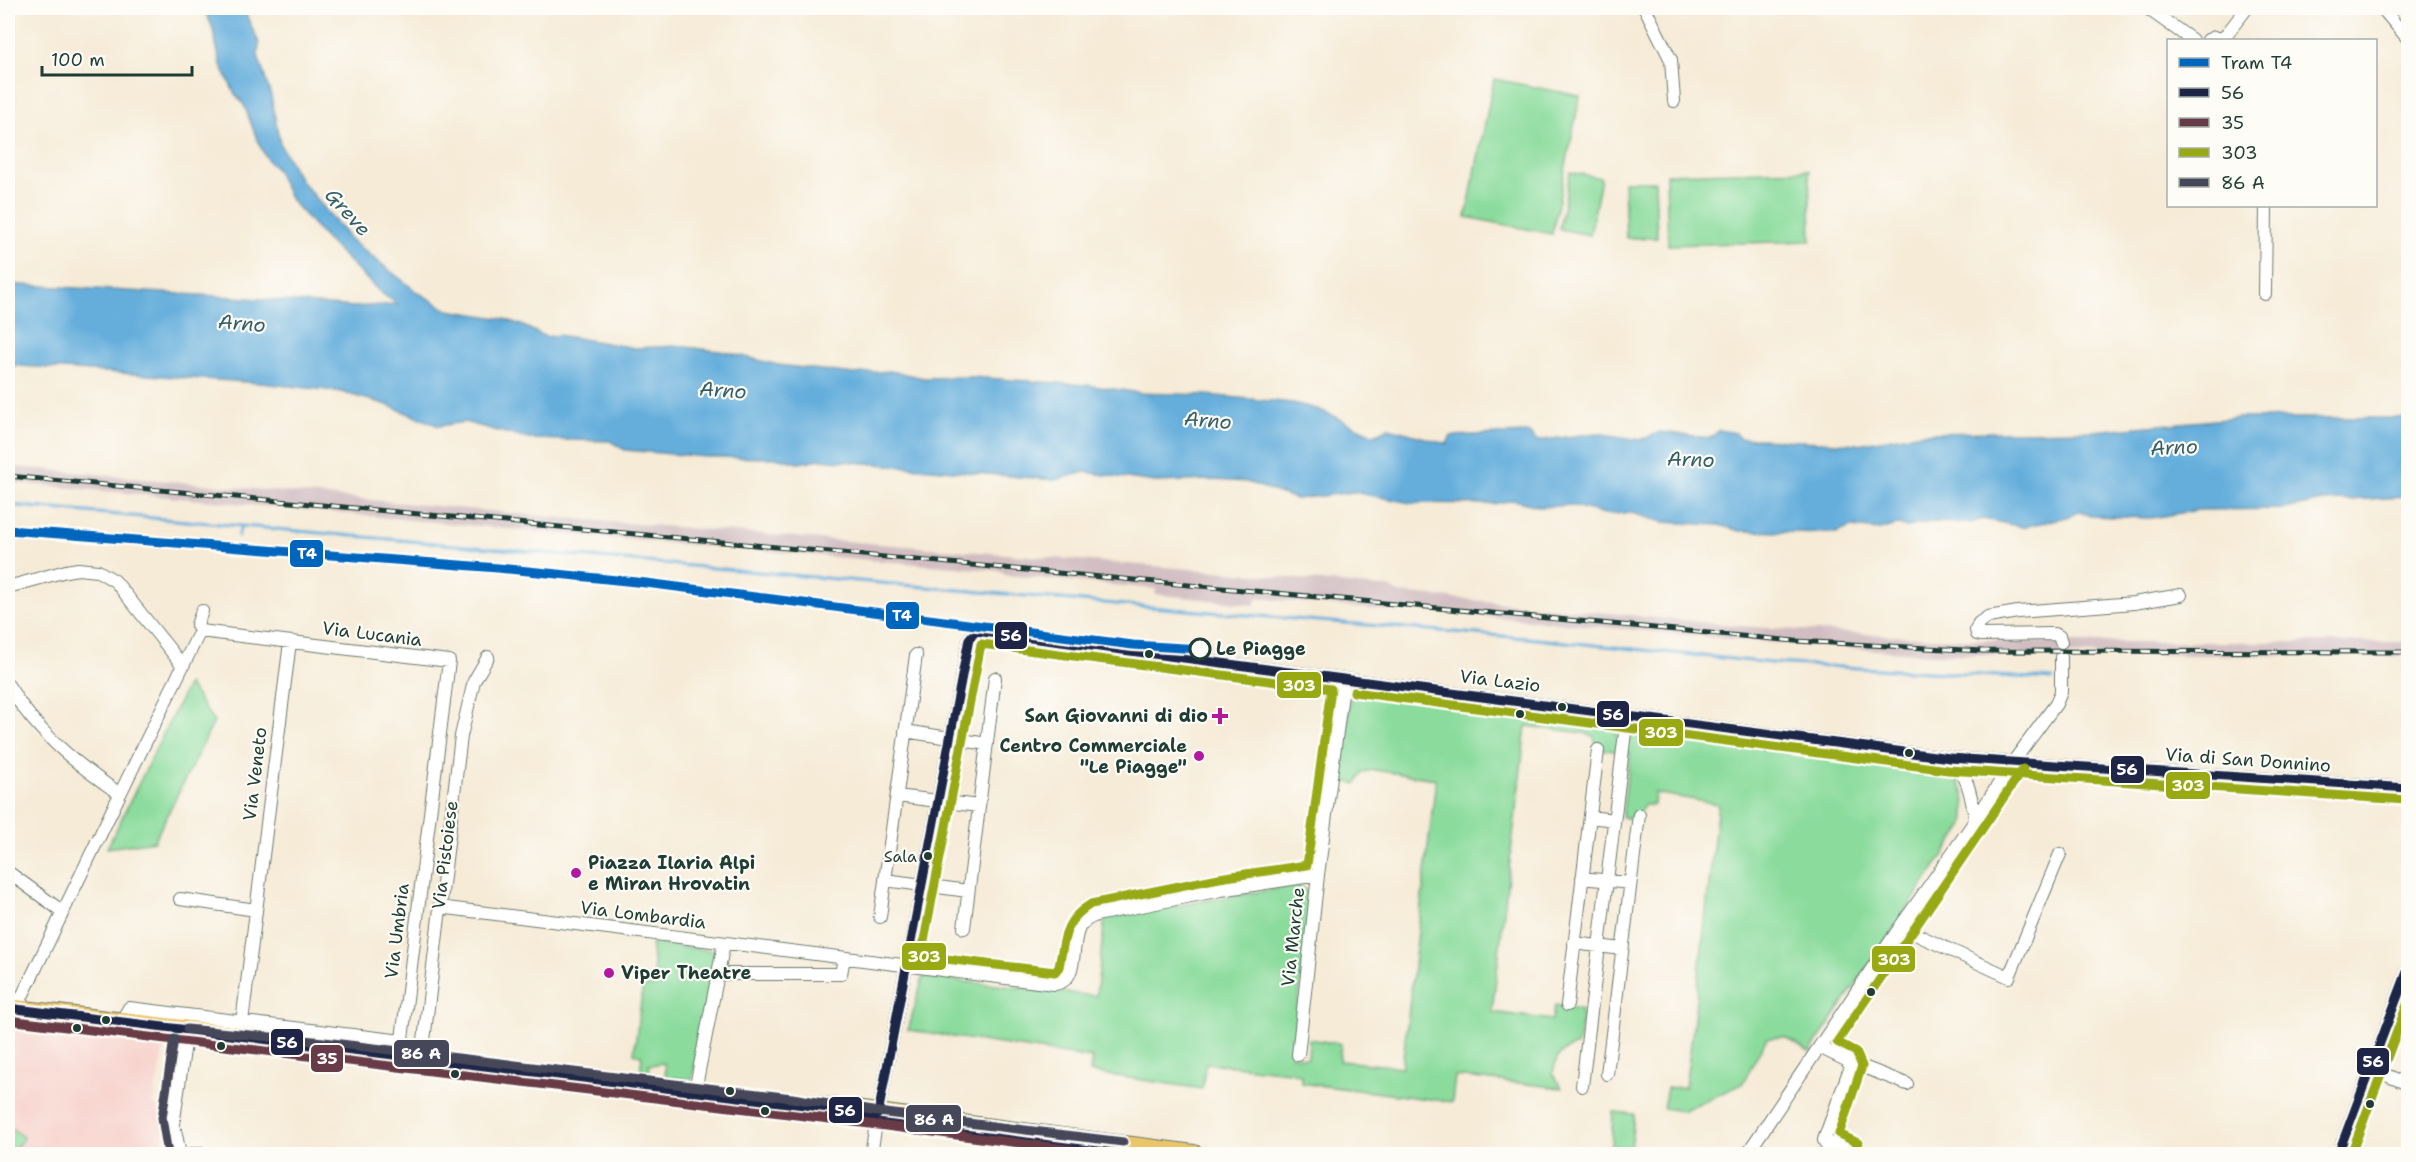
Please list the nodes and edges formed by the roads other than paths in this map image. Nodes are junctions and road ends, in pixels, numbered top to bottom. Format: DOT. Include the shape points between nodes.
graph roads {
  1 [pos="1645,8"];
  2 [pos="2147,8"];
  3 [pos="2247,8"];
  4 [pos="2382,8"];
  5 [pos="2191,39"];
  6 [pos="2224,39"];
  7 [pos="2409,39"];
  8 [pos="1674,101"];
  9 [pos="2266,207"];
  10 [pos="2265,294"];
  11 [pos="8,587"];
  12 [pos="2181,595"];
  13 [pos="202,611"];
  14 [pos="200,631"];
  15 [pos="2060,639"];
  16 [pos="290,642"];
  17 [pos="916,655"];
  18 [pos="488,657"];
  19 [pos="2061,657"];
  20 [pos="449,661"];
  21 [pos="183,666"];
  22 [pos="995,678"];
  23 [pos="1344,679"];
  24 [pos="8,685"];
  25 [pos="1627,716"];
  26 [pos="905,731"];
  27 [pos="950,738"];
  28 [pos="987,744"];
  29 [pos="1598,750"];
  30 [pos="1950,758"];
  31 [pos="2013,762"];
  32 [pos="2409,788"];
  33 [pos="120,794"];
  34 [pos="897,796"];
  35 [pos="938,801"];
  36 [pos="979,806"];
  37 [pos="1639,815"];
  38 [pos="1590,817"];
  39 [pos="1975,818"];
  40 [pos="1614,820"];
  41 [pos="426,839"];
  42 [pos="447,842"];
  43 [pos="2060,854"];
  44 [pos="8,872"];
  45 [pos="1318,874"];
  46 [pos="1582,878"];
  47 [pos="885,880"];
  48 [pos="1607,881"];
  49 [pos="1630,883"];
  50 [pos="922,885"];
  51 [pos="968,891"];
  52 [pos="180,899"];
  53 [pos="439,907"];
  54 [pos="256,909"];
  55 [pos="63,912"];
  56 [pos="880,917"];
  57 [pos="1900,927"];
  58 [pos="964,928"];
  59 [pos="724,943"];
  60 [pos="1574,943"];
  61 [pos="1599,946"];
  62 [pos="1622,949"];
  63 [pos="844,958"];
  64 [pos="907,966"];
  65 [pos="2409,969"];
  66 [pos="718,974"];
  67 [pos="1567,1005"];
  68 [pos="1592,1008"];
  69 [pos="1615,1011"];
  70 [pos="10,1014"];
  71 [pos="121,1022"];
  72 [pos="242,1022"];
  73 [pos="403,1028"];
  74 [pos="424,1031"];
  75 [pos="186,1035"];
  76 [pos="374,1045"];
  77 [pos="1820,1047"];
  78 [pos="401,1048"];
  79 [pos="1298,1055"];
  80 [pos="1848,1060"];
  81 [pos="421,1062"];
  82 [pos="2371,1070"];
  83 [pos="1607,1074"];
  84 [pos="1907,1084"];
  85 [pos="2409,1084"];
  86 [pos="1582,1086"];
  87 [pos="695,1091"];
  88 [pos="877,1119"];
  89 [pos="1824,1140"];
  90 [pos="175,1152"];
  91 [pos="1853,1154"];
  92 [pos="216,1155"];
  93 [pos="871,1155"];
  94 [pos="1122,1155"];
  95 [pos="1194,1155"];
  96 [pos="1747,1155"];
  97 [pos="1831,1155"];
  98 [pos="2338,1155"];
  1 -- 8 [label="street" via="1671,60"];
  2 -- 5 [label="street"];
  3 -- 6 [label="street"];
  4 -- 7 [label="street"];
  9 -- 10 [label="street"];
  11 -- 21 [label="street" via="72,570 98,571 115,581"];
  12 -- 15 [label="street" via="1988,617 1976,630 1981,635 2055,634"];
  13 -- 14 [label="street" via="197,625"];
  14 -- 16 [label="street, Via Lucania"];
  14 -- 21 [label="street"];
  16 -- 20 [label="street, Via Lucania"];
  16 -- 54 [label="street, Via Veneto"];
  17 -- 26 [label="street"];
  18 -- 42 [label="street, Via Pistoiese" via="474,681 466,710"];
  19 -- 31 [label="street" via="2061,692 2056,704"];
  20 -- 41 [label="street, Via Umbria"];
  21 -- 33 [label="street"];
  22 -- 28 [label="street"];
  23 -- 25 [label="street, Via Lazio"];
  23 -- 27 [label="street, Via Lazio" via="976,631 969,639"];
  23 -- 45 [label="street, Via Marche"];
  24 -- 33 [label="street" via="27,714 62,752"];
  25 -- 30 [label="street, Via Lazio"];
  25 -- 40 [label="street"];
  26 -- 27 [label="street"];
  26 -- 34 [label="street"];
  27 -- 28 [label="street"];
  27 -- 35 [label="street"];
  28 -- 36 [label="street"];
  29 -- 38 [label="street"];
  30 -- 31 [label="street, Via Lazio"];
  30 -- 39 [label="street" via="1966,778"];
  31 -- 32 [label="street, Via di San Donnino"];
  31 -- 39 [label="street"];
  33 -- 55 [label="street"];
  34 -- 35 [label="street"];
  34 -- 47 [label="street"];
  35 -- 36 [label="street"];
  35 -- 50 [label="street"];
  36 -- 51 [label="street"];
  37 -- 49 [label="street"];
  38 -- 40 [label="street"];
  38 -- 46 [label="street"];
  39 -- 57 [label="street"];
  40 -- 48 [label="street"];
  41 -- 42 [label="street"];
  41 -- 73 [label="street, Via Umbria"];
  42 -- 53 [label="street, Via Pistoiese"];
  43 -- 57 [label="street" via="2010,977"];
  44 -- 55 [label="street"];
  45 -- 64 [label="street, Via Lombardia" via="1088,918 1079,928 1069,975 1058,984"];
  45 -- 79 [label="street, Via Marche"];
  46 -- 48 [label="street"];
  46 -- 60 [label="street"];
  47 -- 50 [label="street"];
  47 -- 56 [label="street"];
  48 -- 49 [label="street"];
  48 -- 61 [label="street"];
  49 -- 62 [label="street"];
  50 -- 51 [label="street"];
  50 -- 64 [label="street"];
  51 -- 58 [label="street"];
  52 -- 54 [label="street"];
  53 -- 59 [label="street, Via Lombardia"];
  53 -- 74 [label="street, Via Pistoiese"];
  54 -- 72 [label="street, Via Veneto"];
  55 -- 70 [label="street"];
  57 -- 77 [label="street"];
  59 -- 63 [label="street, Via Lombardia"];
  59 -- 66 [label="street"];
  60 -- 61 [label="street"];
  60 -- 67 [label="street"];
  61 -- 62 [label="street"];
  61 -- 68 [label="street"];
  62 -- 69 [label="street"];
  63 -- 64 [label="street, Via Lombardia"];
  63 -- 66 [label="street" via="841,974"];
  64 -- 88 [label="street"];
  65 -- 82 [label="street"];
  66 -- 87 [label="street"];
  68 -- 69 [label="street"];
  68 -- 86 [label="street"];
  69 -- 83 [label="street"];
  70 -- 71 [label="main road"];
  70 -- 75 [label="main road"];
  71 -- 72 [label="street" via="129,1008"];
  71 -- 75 [label="main road"];
  72 -- 76 [label="street"];
  73 -- 74 [label="street"];
  73 -- 78 [label="street, Via Umbria"];
  74 -- 81 [label="street, Via Pistoiese"];
  75 -- 76 [label="main road"];
  75 -- 81 [label="main road" via="323,1054"];
  75 -- 90 [label="street" via="174,1119"];
  76 -- 78 [label="main road"];
  77 -- 80 [label="street"];
  77 -- 96 [label="street"];
  78 -- 81 [label="main road"];
  80 -- 84 [label="street"];
  80 -- 89 [label="street" via="1849,1075"];
  81 -- 87 [label="main road"];
  81 -- 88 [label="main road"];
  82 -- 85 [label="street"];
  82 -- 98 [label="street"];
  87 -- 88 [label="main road"];
  88 -- 93 [label="street"];
  88 -- 94 [label="main road"];
  88 -- 95 [label="main road"];
  89 -- 91 [label="street"];
  89 -- 97 [label="street"];
  90 -- 92 [label="street"];
}
